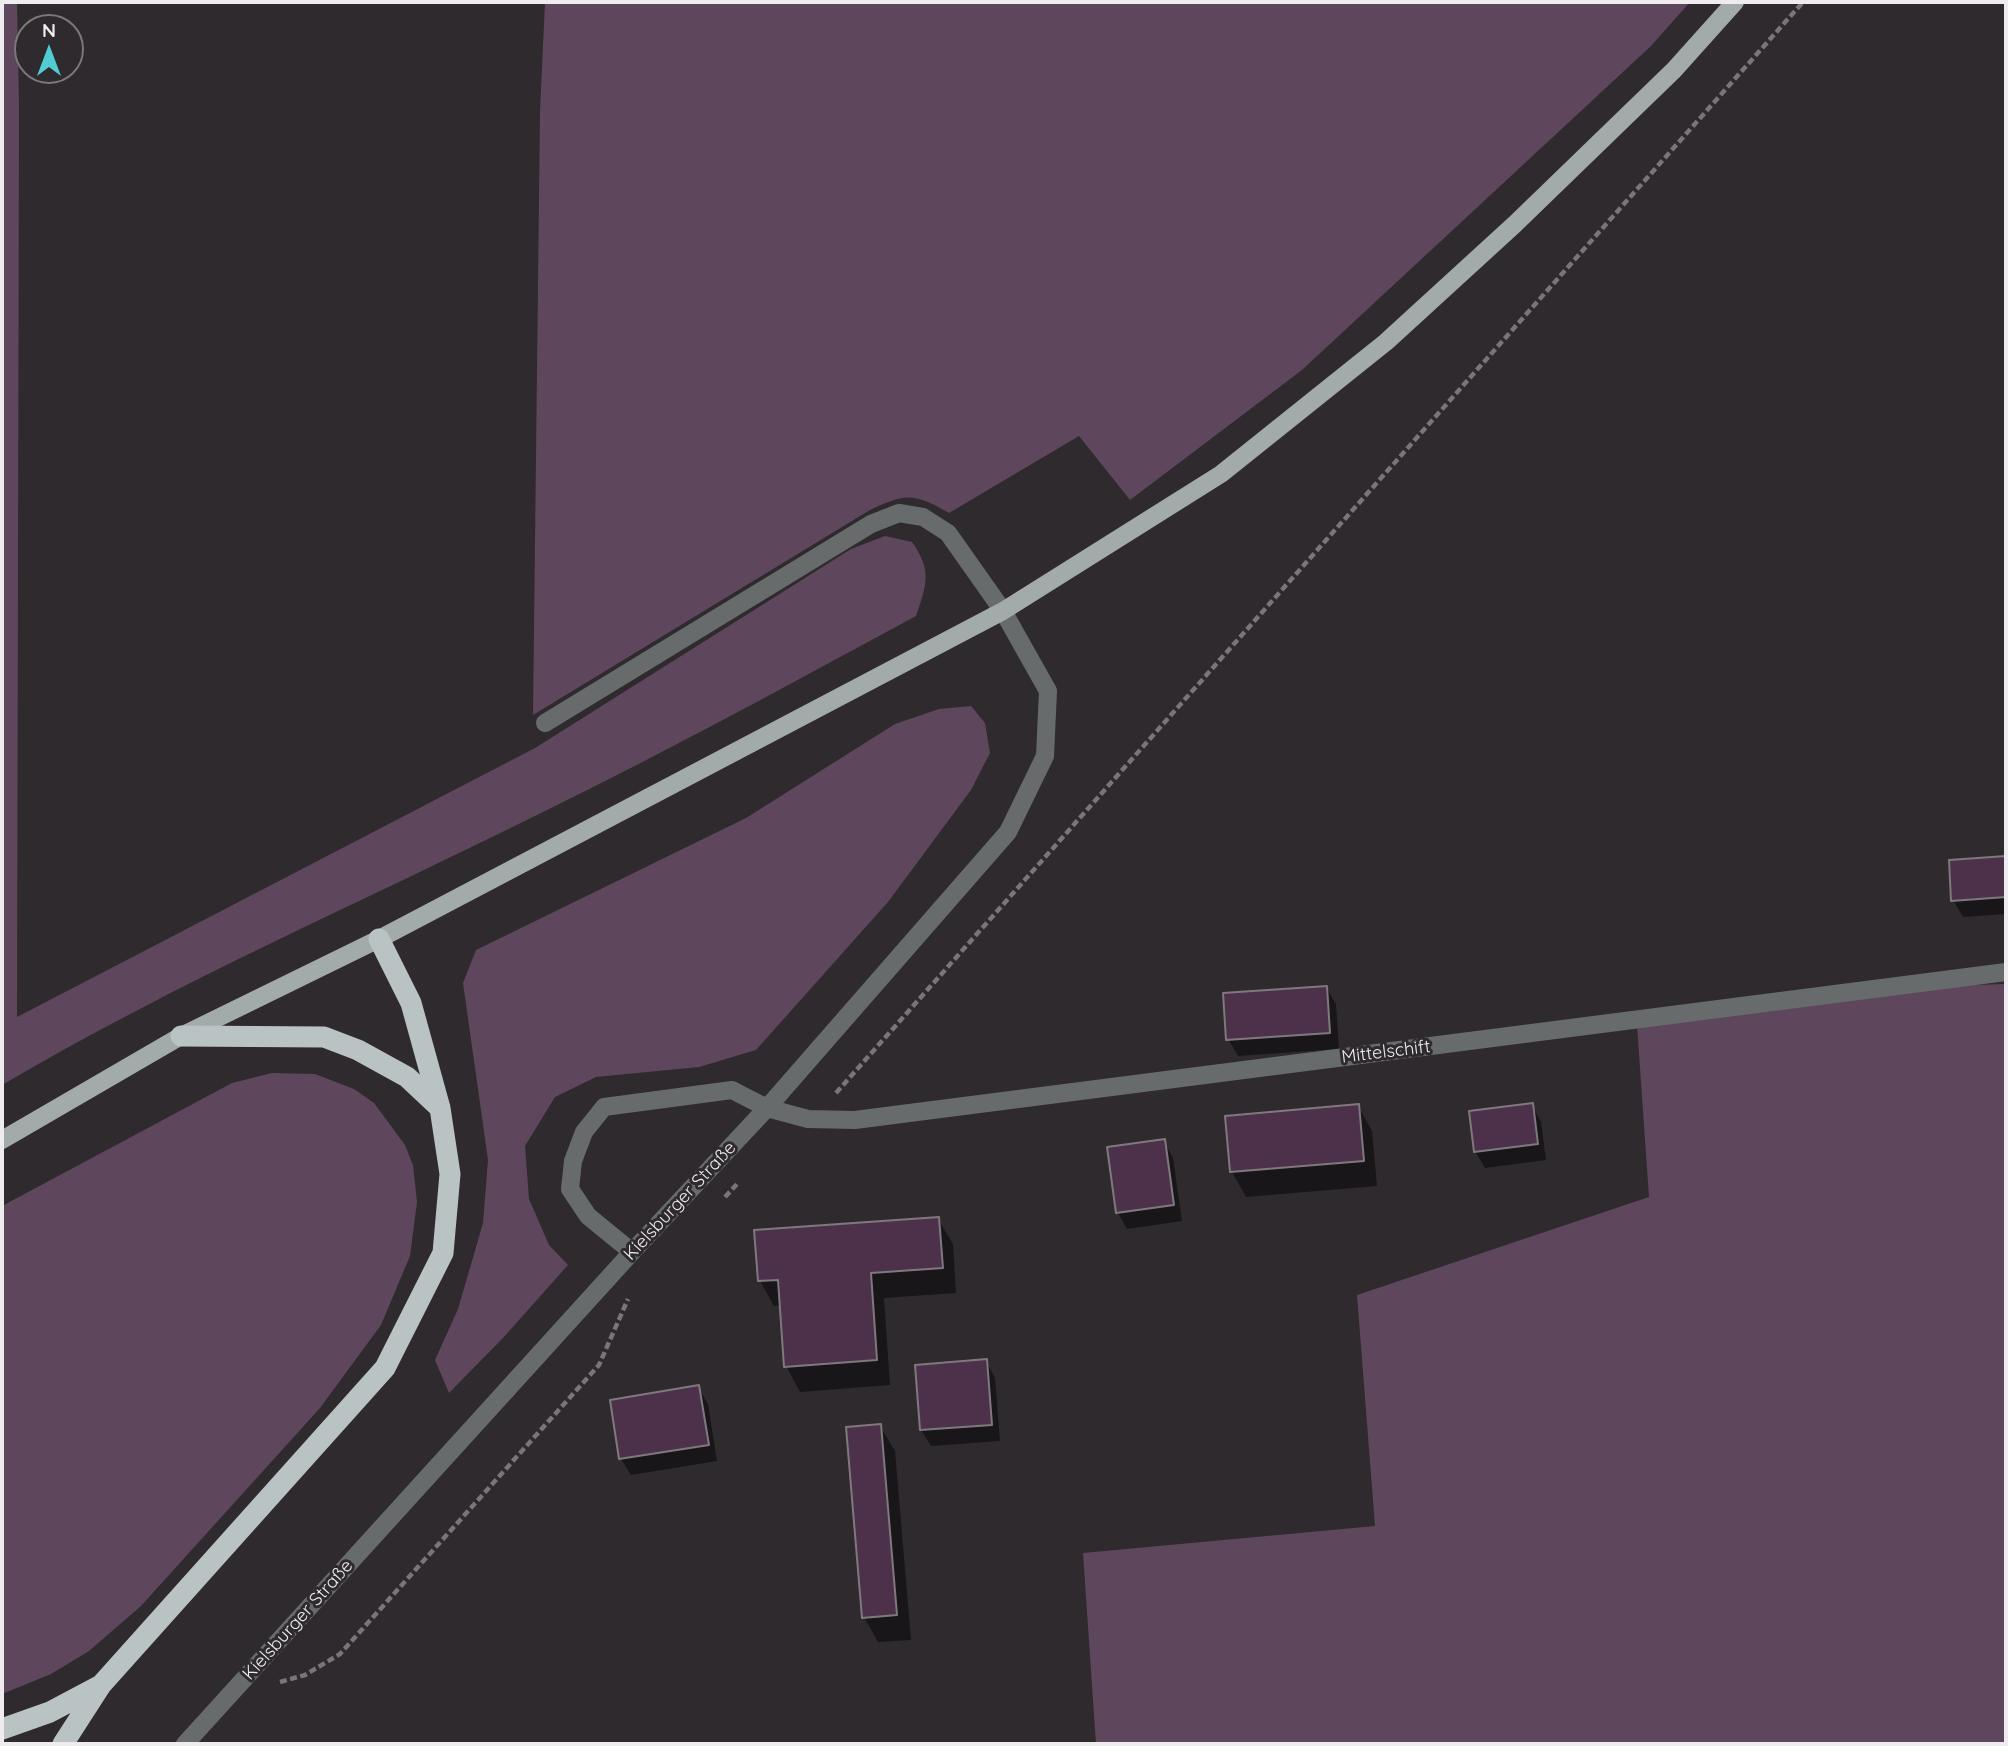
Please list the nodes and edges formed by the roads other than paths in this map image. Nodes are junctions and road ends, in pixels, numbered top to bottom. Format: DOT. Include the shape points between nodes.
graph roads {
  1 [pos="1735,2"];
  2 [pos="1003,611"];
  3 [pos="545,723"];
  4 [pos="379,939"];
  5 [pos="2006,972"];
  6 [pos="181,1036"];
  7 [pos="440,1108"];
  8 [pos="767,1108"];
  9 [pos="2,1140"];
  10 [pos="632,1252"];
  11 [pos="101,1685"];
  12 [pos="2,1729"];
  13 [pos="63,1744"];
  14 [pos="185,1744"];
  1 -- 2 [label="main road" via="1674,70 1386,342 1221,474"];
  2 -- 3 [label="street, Kielsburger Straße" via="948,533 923,517 899,513 871,524"];
  2 -- 4 [label="main road"];
  2 -- 8 [label="street, Kielsburger Straße" via="1048,691 1045,757 1008,832"];
  4 -- 6 [label="main road"];
  4 -- 7 [label="highway" via="411,1003"];
  5 -- 8 [label="street, Mittelschift" via="855,1120 808,1119"];
  6 -- 7 [label="highway" via="324,1037 407,1077"];
  6 -- 9 [label="main road"];
  7 -- 11 [label="highway" via="450,1174 443,1253 385,1368"];
  8 -- 10 [label="street, Kielsburger Straße"];
  8 -- 10 [label="street, Mittelschift" via="732,1090 604,1107 584,1132 573,1161 570,1189 588,1216"];
  10 -- 14 [label="street, Kielsburger Straße"];
  11 -- 12 [label="highway" via="50,1712"];
  11 -- 13 [label="highway"];
}
